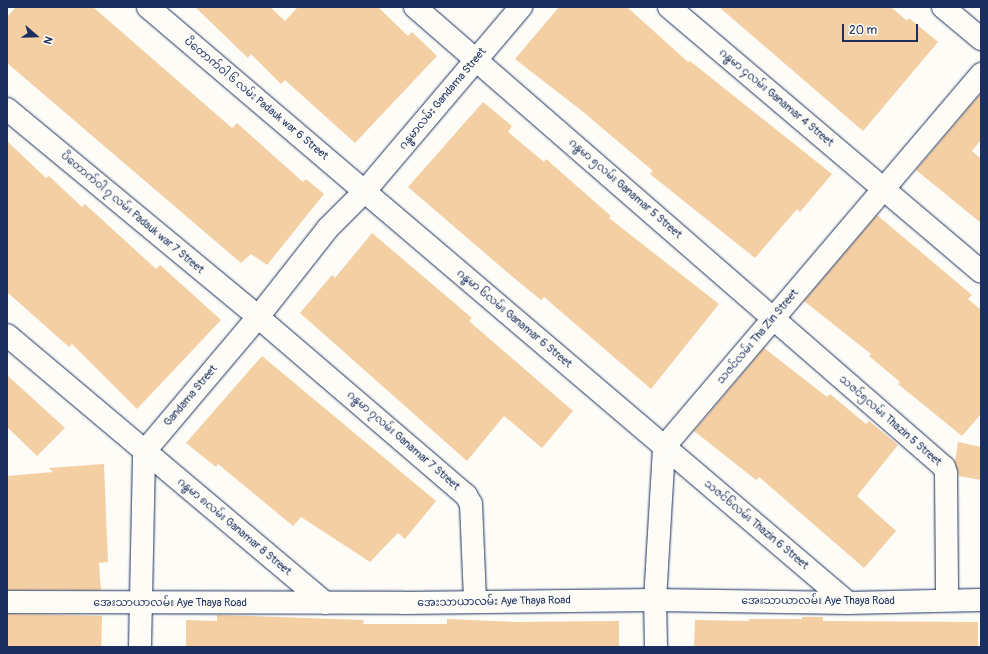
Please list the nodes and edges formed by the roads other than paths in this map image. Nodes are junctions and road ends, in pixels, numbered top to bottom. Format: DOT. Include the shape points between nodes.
graph roads {
  1 [pos="148,7"];
  2 [pos="415,7"];
  3 [pos="521,7"];
  4 [pos="669,7"];
  5 [pos="943,7"];
  6 [pos="981,39"];
  7 [pos="477,59"];
  8 [pos="981,74"];
  9 [pos="7,109"];
  10 [pos="883,189"];
  11 [pos="364,192"];
  12 [pos="981,272"];
  13 [pos="258,317"];
  14 [pos="773,318"];
  15 [pos="7,335"];
  16 [pos="664,447"];
  17 [pos="144,452"];
  18 [pos="655,600"];
  19 [pos="946,600"];
  20 [pos="981,600"];
  21 [pos="475,601"];
  22 [pos="7,602"];
  23 [pos="140,603"];
  24 [pos="325,603"];
  25 [pos="848,603"];
  26 [pos="140,647"];
  27 [pos="656,647"];
  1 -- 11 [label="street, ပိတောက်ဝါ ၆ လမ်း Padauk war 6 Street"];
  2 -- 7 [label="street, ဂန္ဓမာ ၅လမ်း Ganamar 5 Street"];
  3 -- 7 [label="street, ဂန္ဓမာလမ်း Gandama Street"];
  4 -- 10 [label="street, ဂန္ဓမာ ၄လမ်း Ganamar 4 Street"];
  5 -- 6 [label="street"];
  7 -- 11 [label="street, ဂန္ဓမာလမ်း Gandama Street"];
  7 -- 14 [label="street, ဂန္ဓမာ ၅လမ်း Ganamar 5 Street"];
  8 -- 10 [label="street, သဇင်လမ်း Tha Zin Street"];
  9 -- 13 [label="street, ပိတောက်ဝါ ၇ လမ်း Padauk war 7 Street"];
  10 -- 12 [label="street, ဂန္ဓမာ ၄လမ်း Ganamar 4 Street"];
  10 -- 14 [label="street, သဇင်လမ်း Tha Zin Street"];
  11 -- 13 [label="street, Gandama Street" via="328,228"];
  11 -- 16 [label="street, ဂန္ဓမာ ၆လမ်း Ganamar 6 Street"];
  13 -- 17 [label="street, Gandama Street"];
  13 -- 21 [label="street, ဂန္ဓမာ ၇လမ်း Ganamar 7 Street" via="466,495 472,504"];
  14 -- 16 [label="street, သဇင်လမ်း Tha Zin Street"];
  14 -- 19 [label="street, သဇင်၅လမ်း Thazin 5 Street" via="944,467"];
  15 -- 17 [label="street, ဂန္ဓမာ ၈လမ်း Ganamar 8 Street"];
  16 -- 18 [label="street"];
  16 -- 25 [label="street, သဇင်၆လမ်း Thazin 6 Street"];
  17 -- 23 [label="street"];
  17 -- 24 [label="street, ဂန္ဓမာ ၈လမ်း Ganamar 8 Street"];
  18 -- 21 [label="street, အေးသာယာလမ်း Aye Thaya Road"];
  18 -- 25 [label="street, အေးသာယာလမ်း Aye Thaya Road"];
  18 -- 27 [label="street"];
  19 -- 20 [label="street, အေးသာယာလမ်း Aye Thaya Road"];
  19 -- 25 [label="street, အေးသာယာလမ်း Aye Thaya Road"];
  21 -- 24 [label="street, အေးသာယာလမ်း Aye Thaya Road"];
  22 -- 23 [label="street, အေးသာယာလမ်း Aye Thaya Road"];
  23 -- 24 [label="street, အေးသာယာလမ်း Aye Thaya Road"];
  23 -- 26 [label="street"];
}
